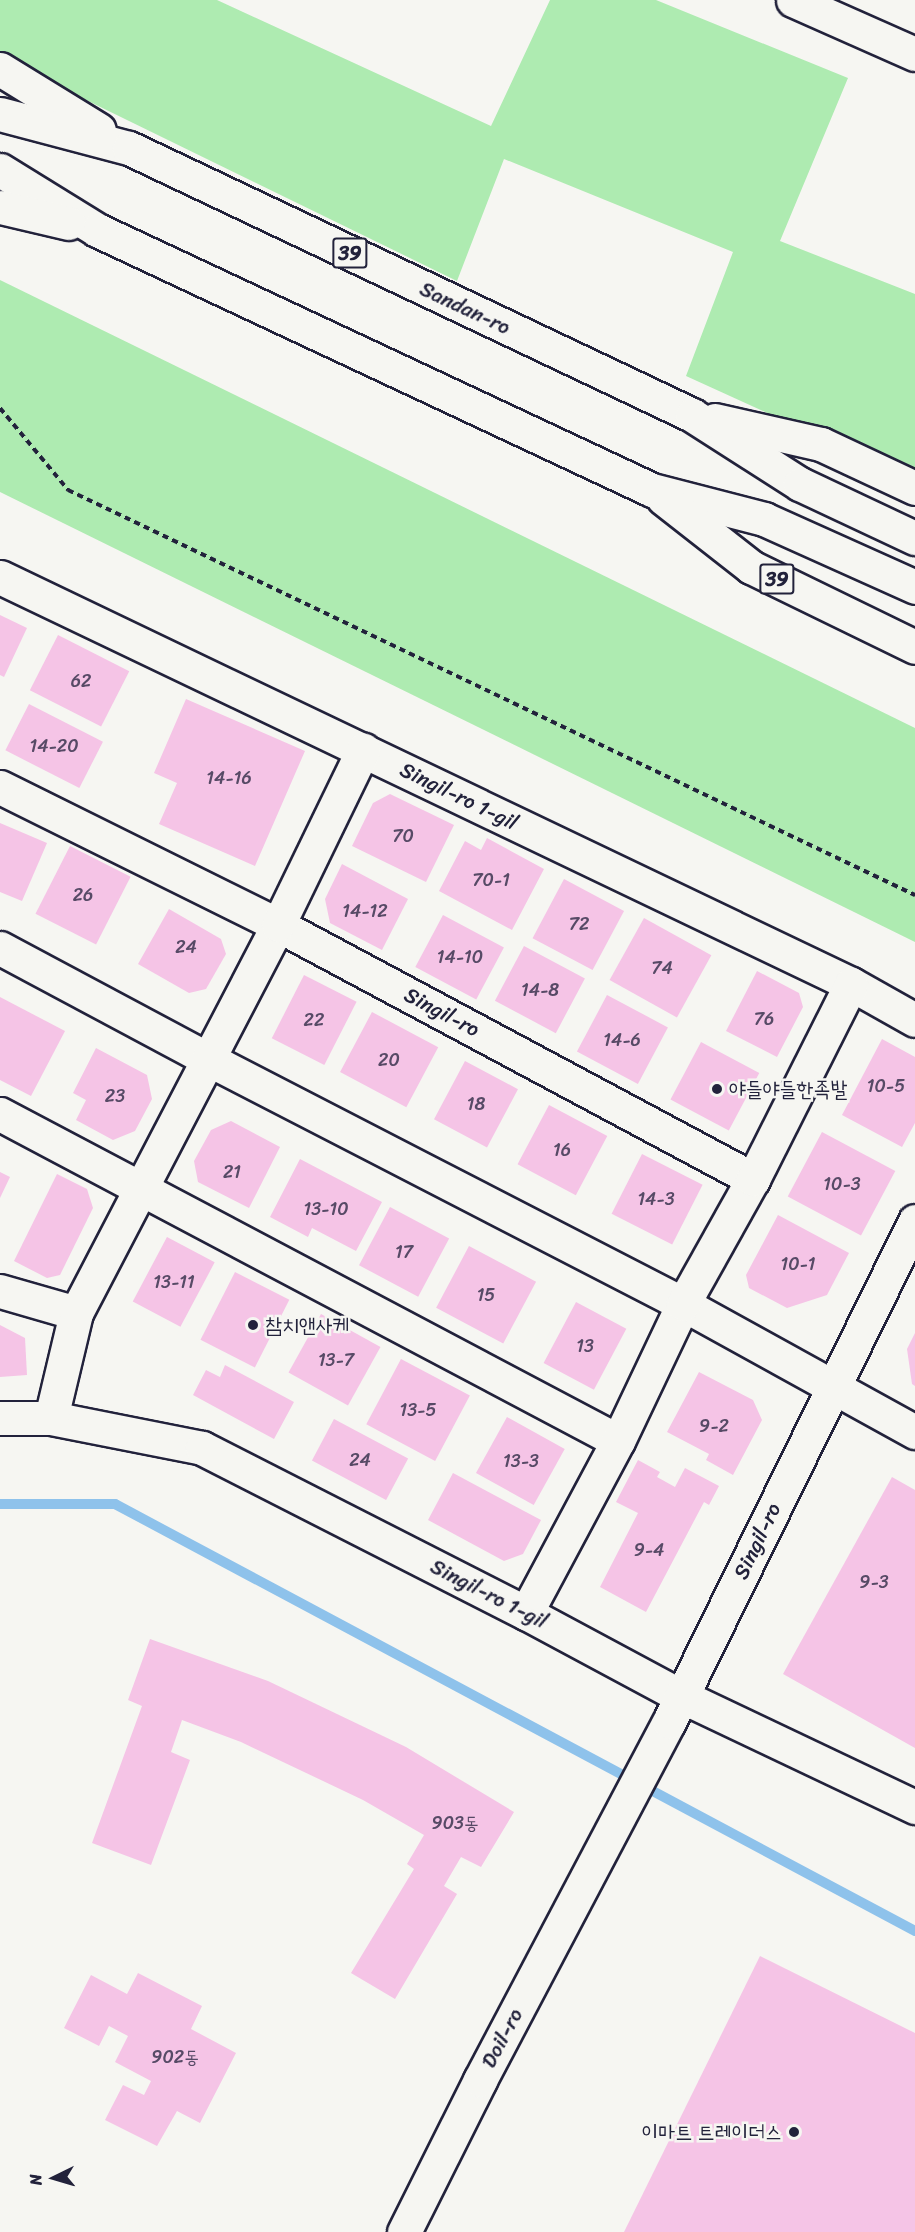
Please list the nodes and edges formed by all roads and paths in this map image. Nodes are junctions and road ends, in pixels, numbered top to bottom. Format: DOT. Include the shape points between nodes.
graph roads {
  1 [pos="793,0"];
  2 [pos="915,54"];
  3 [pos="0,69"];
  4 [pos="0,114"];
  5 [pos="129,148"];
  6 [pos="0,170"];
  7 [pos="0,207"];
  8 [pos="97,230"];
  9 [pos="0,408"];
  10 [pos="693,415"];
  11 [pos="915,488"];
  12 [pos="652,490"];
  13 [pos="915,538"];
  14 [pos="0,577"];
  15 [pos="915,587"];
  16 [pos="915,646"];
  17 [pos="363,750"];
  18 [pos="0,787"];
  19 [pos="915,895"];
  20 [pos="278,925"];
  21 [pos="0,948"];
  22 [pos="851,984"];
  23 [pos="915,1020"];
  24 [pos="208,1059"];
  25 [pos="0,1114"];
  26 [pos="753,1179"];
  27 [pos="142,1188"];
  28 [pos="915,1221"];
  29 [pos="0,1292"];
  30 [pos="684,1304"];
  31 [pos="76,1313"];
  32 [pos="832,1387"];
  33 [pos="0,1418"];
  34 [pos="51,1418"];
  35 [pos="915,1432"];
  36 [pos="618,1441"];
  37 [pos="526,1613"];
  38 [pos="675,1709"];
  39 [pos="915,1807"];
  40 [pos="605,1845"];
  41 [pos="404,2232"];
  1 -- 2 [label="street"];
  3 -- 5 [label="street"];
  4 -- 5 [label="street, Sandan-ro / 39"];
  5 -- 10 [label="street, Sandan-ro / 39"];
  6 -- 8 [label="street, 39"];
  7 -- 8 [label="street"];
  8 -- 12 [label="street, 39"];
  9 -- 19 [label="path" via="68,490"];
  10 -- 11 [label="street, 39" via="821,444"];
  10 -- 13 [label="street, Sandan-ro" via="800,484"];
  12 -- 15 [label="street" via="764,519"];
  12 -- 16 [label="street, 39" via="751,567"];
  14 -- 17 [label="street, Singil-ro 1-gil"];
  17 -- 20 [label="street"];
  17 -- 22 [label="street, Singil-ro 1-gil"];
  18 -- 20 [label="street, Singil-ro"];
  20 -- 24 [label="street"];
  20 -- 26 [label="street, Singil-ro"];
  21 -- 24 [label="street"];
  22 -- 23 [label="street, Singil-ro 1-gil"];
  22 -- 26 [label="street"];
  24 -- 27 [label="street"];
  24 -- 30 [label="street"];
  25 -- 27 [label="street"];
  26 -- 30 [label="street"];
  27 -- 31 [label="street"];
  27 -- 36 [label="street"];
  28 -- 32 [label="street, Singil-ro"];
  29 -- 31 [label="street"];
  30 -- 32 [label="street"];
  30 -- 36 [label="street"];
  31 -- 34 [label="street"];
  32 -- 35 [label="street"];
  32 -- 38 [label="street, Singil-ro"];
  33 -- 34 [label="street, Singil-ro 1-gil"];
  34 -- 37 [label="street, Singil-ro 1-gil" via="202,1448"];
  36 -- 37 [label="street"];
  37 -- 38 [label="street, Singil-ro 1-gil"];
  38 -- 39 [label="street, Singil-ro 1-gil"];
  38 -- 40 [label="street, Singil-ro"];
  40 -- 41 [label="street, Doil-ro"];
}
